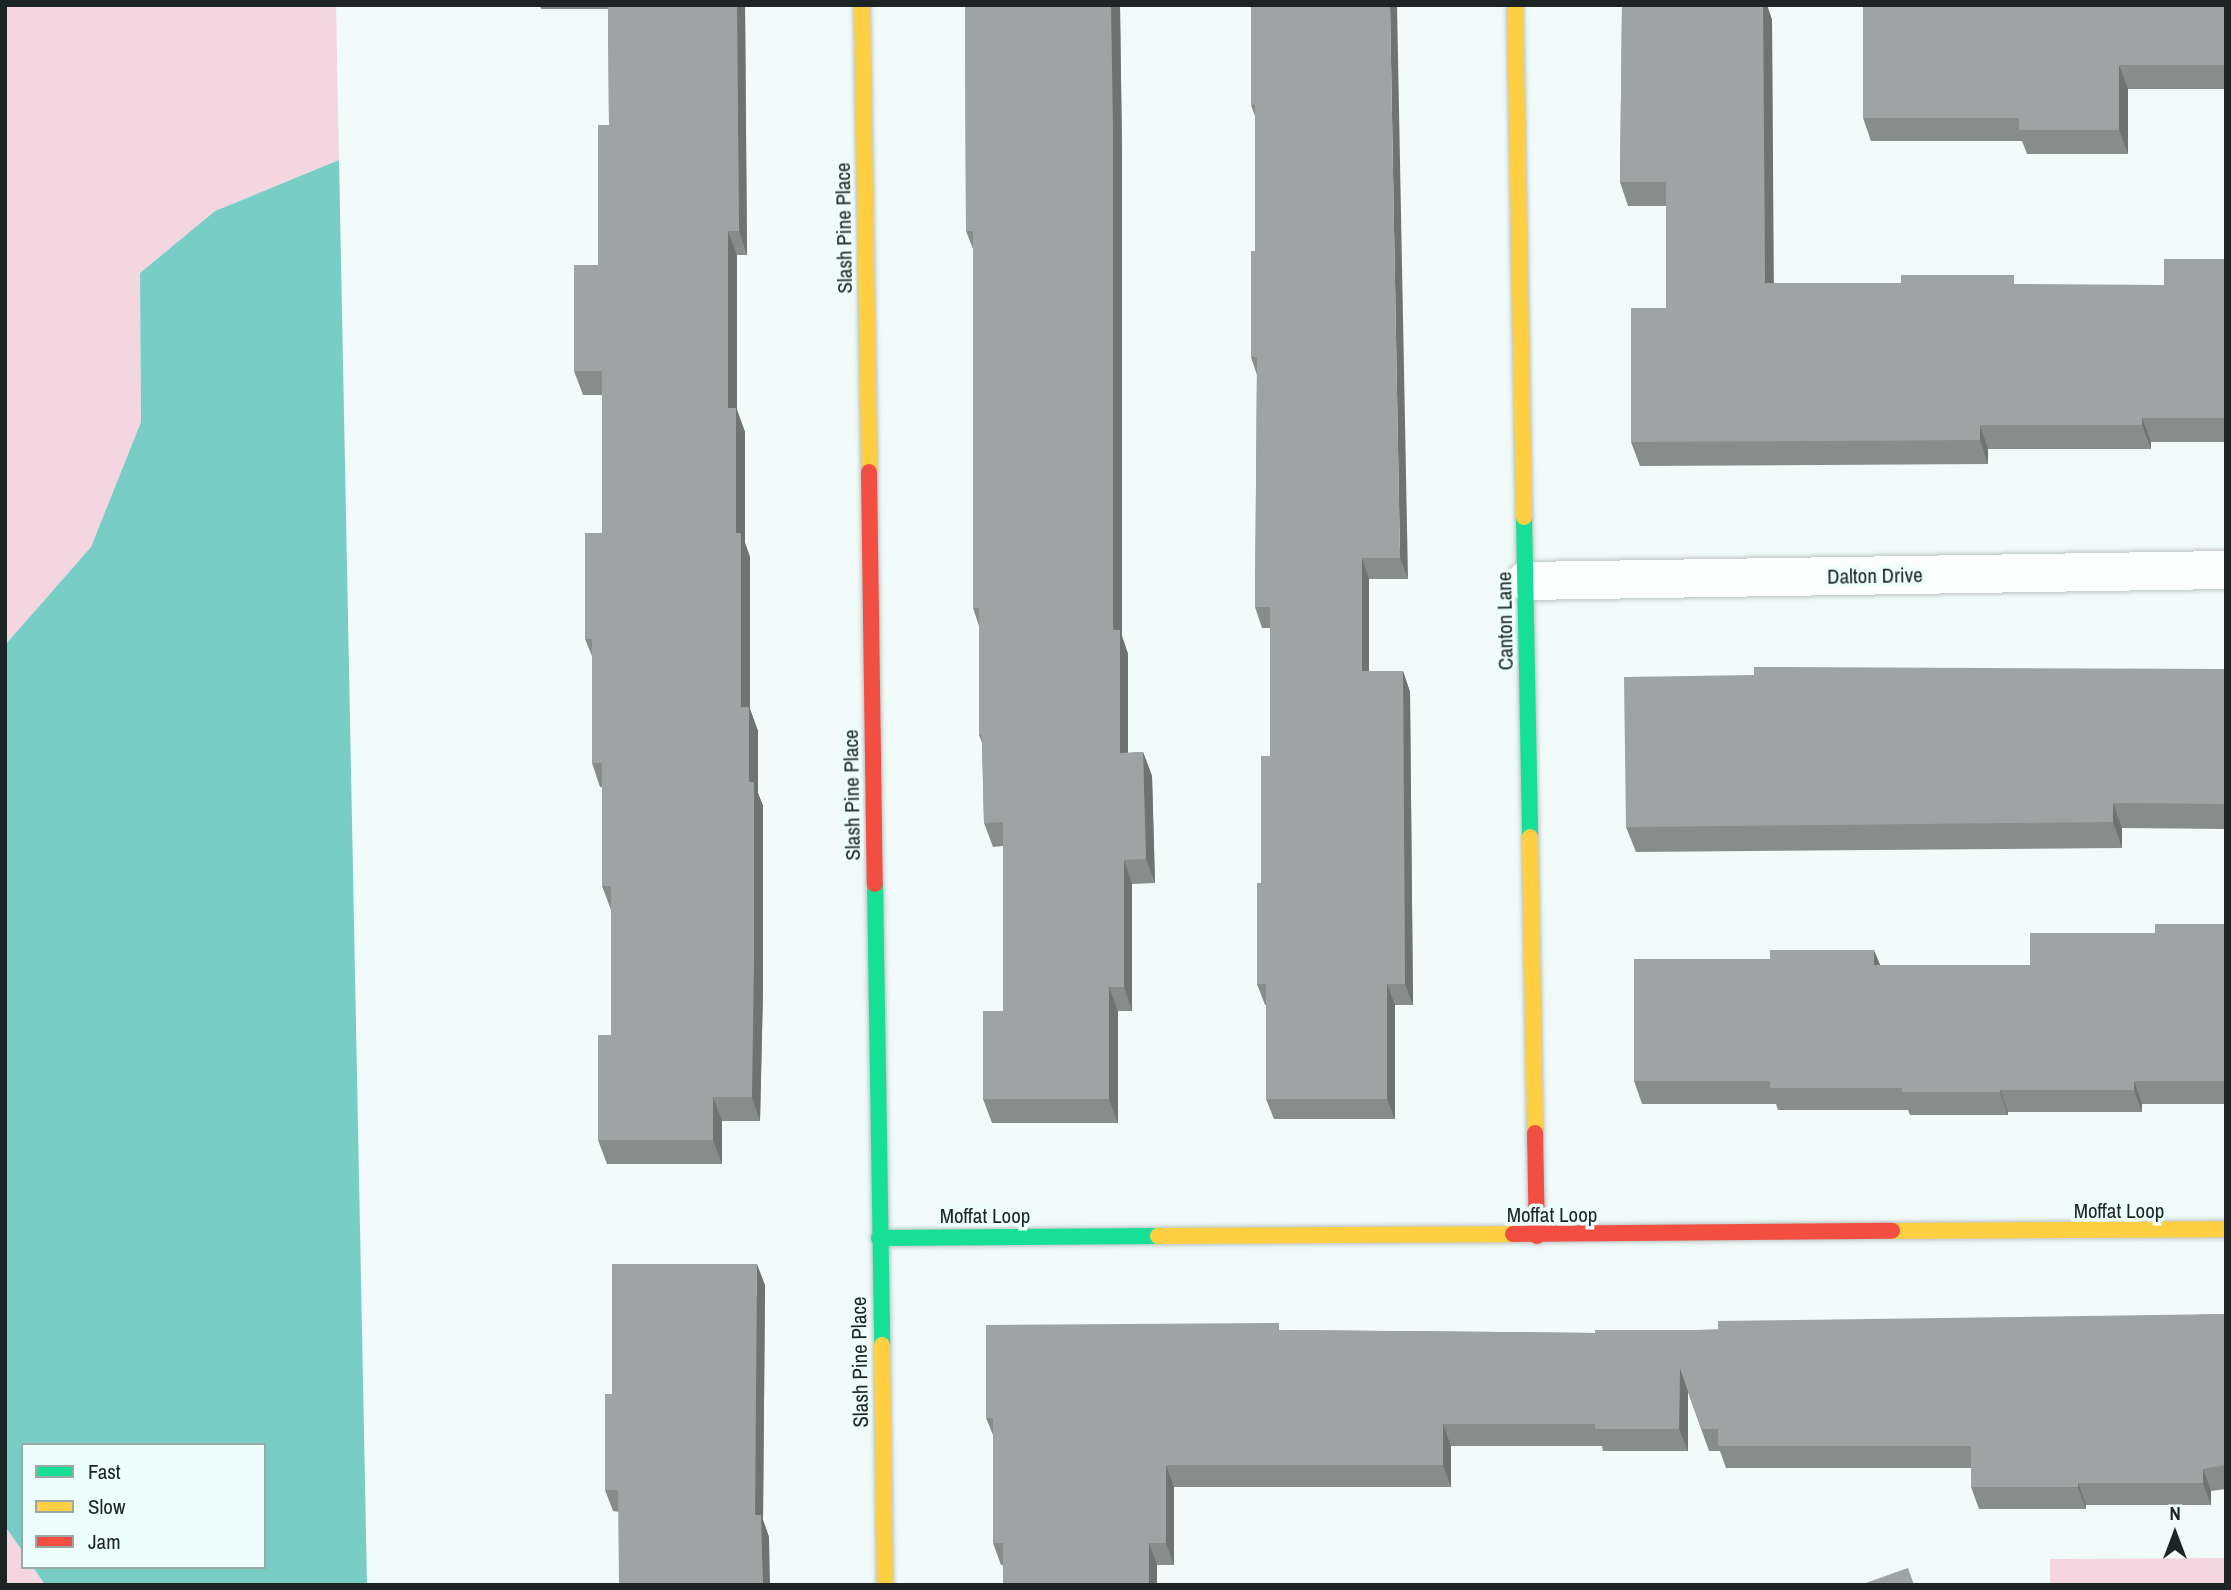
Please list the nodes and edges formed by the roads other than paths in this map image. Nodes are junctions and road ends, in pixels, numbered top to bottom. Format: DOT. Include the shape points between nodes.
graph roads {
  1 [pos="862,5"];
  2 [pos="1515,5"];
  3 [pos="2226,570"];
  4 [pos="1525,581"];
  5 [pos="2226,1229"];
  6 [pos="1537,1236"];
  7 [pos="879,1238"];
  8 [pos="885,1585"];
  1 -- 7 [label="street, Slash Pine Place"];
  2 -- 4 [label="street, Canton Lane"];
  3 -- 4 [label="street, Dalton Drive"];
  4 -- 6 [label="street, Canton Lane"];
  5 -- 6 [label="street, Moffat Loop"];
  6 -- 7 [label="street, Moffat Loop"];
  7 -- 8 [label="street, Slash Pine Place"];
}
